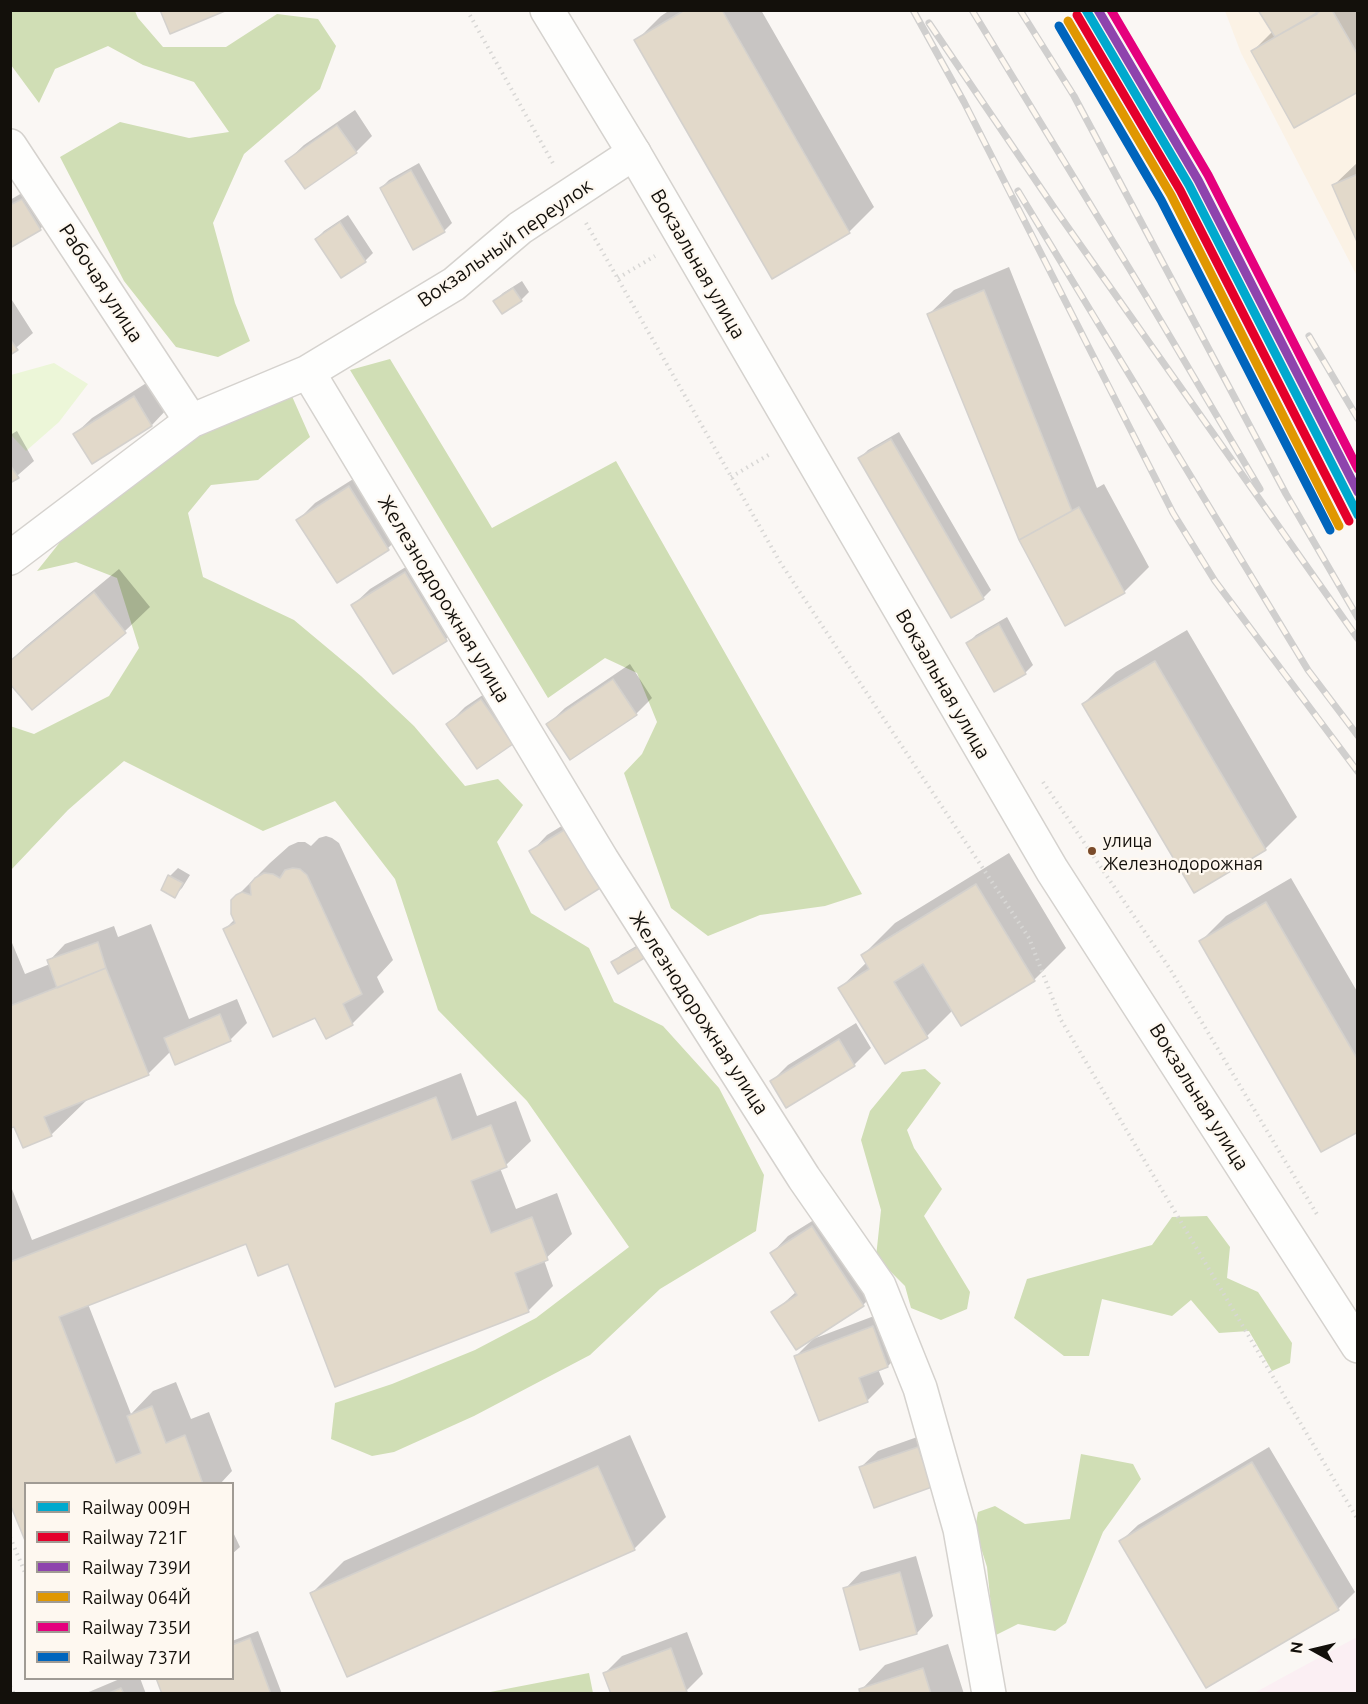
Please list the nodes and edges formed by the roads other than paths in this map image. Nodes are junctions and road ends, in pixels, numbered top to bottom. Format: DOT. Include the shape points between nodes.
graph roads {
  1 [pos="547,10"];
  2 [pos="10,146"];
  3 [pos="634,153"];
  4 [pos="308,372"];
  5 [pos="191,421"];
  6 [pos="10,558"];
  7 [pos="1358,1346"];
  8 [pos="989,1694"];
  1 -- 3 [label="street, Вокзальная улица"];
  2 -- 5 [label="street, Рабочая улица"];
  3 -- 4 [label="street, Вокзальный переулок" via="520,228 454,284"];
  3 -- 7 [label="street, Вокзальная улица" via="1052,870"];
  4 -- 5 [label="street, Вокзальный переулок"];
  4 -- 8 [label="street, Железнодорожная улица" via="602,860 804,1178 879,1286 920,1388 960,1529"];
  5 -- 6 [label="street, Вокзальный переулок"];
}
